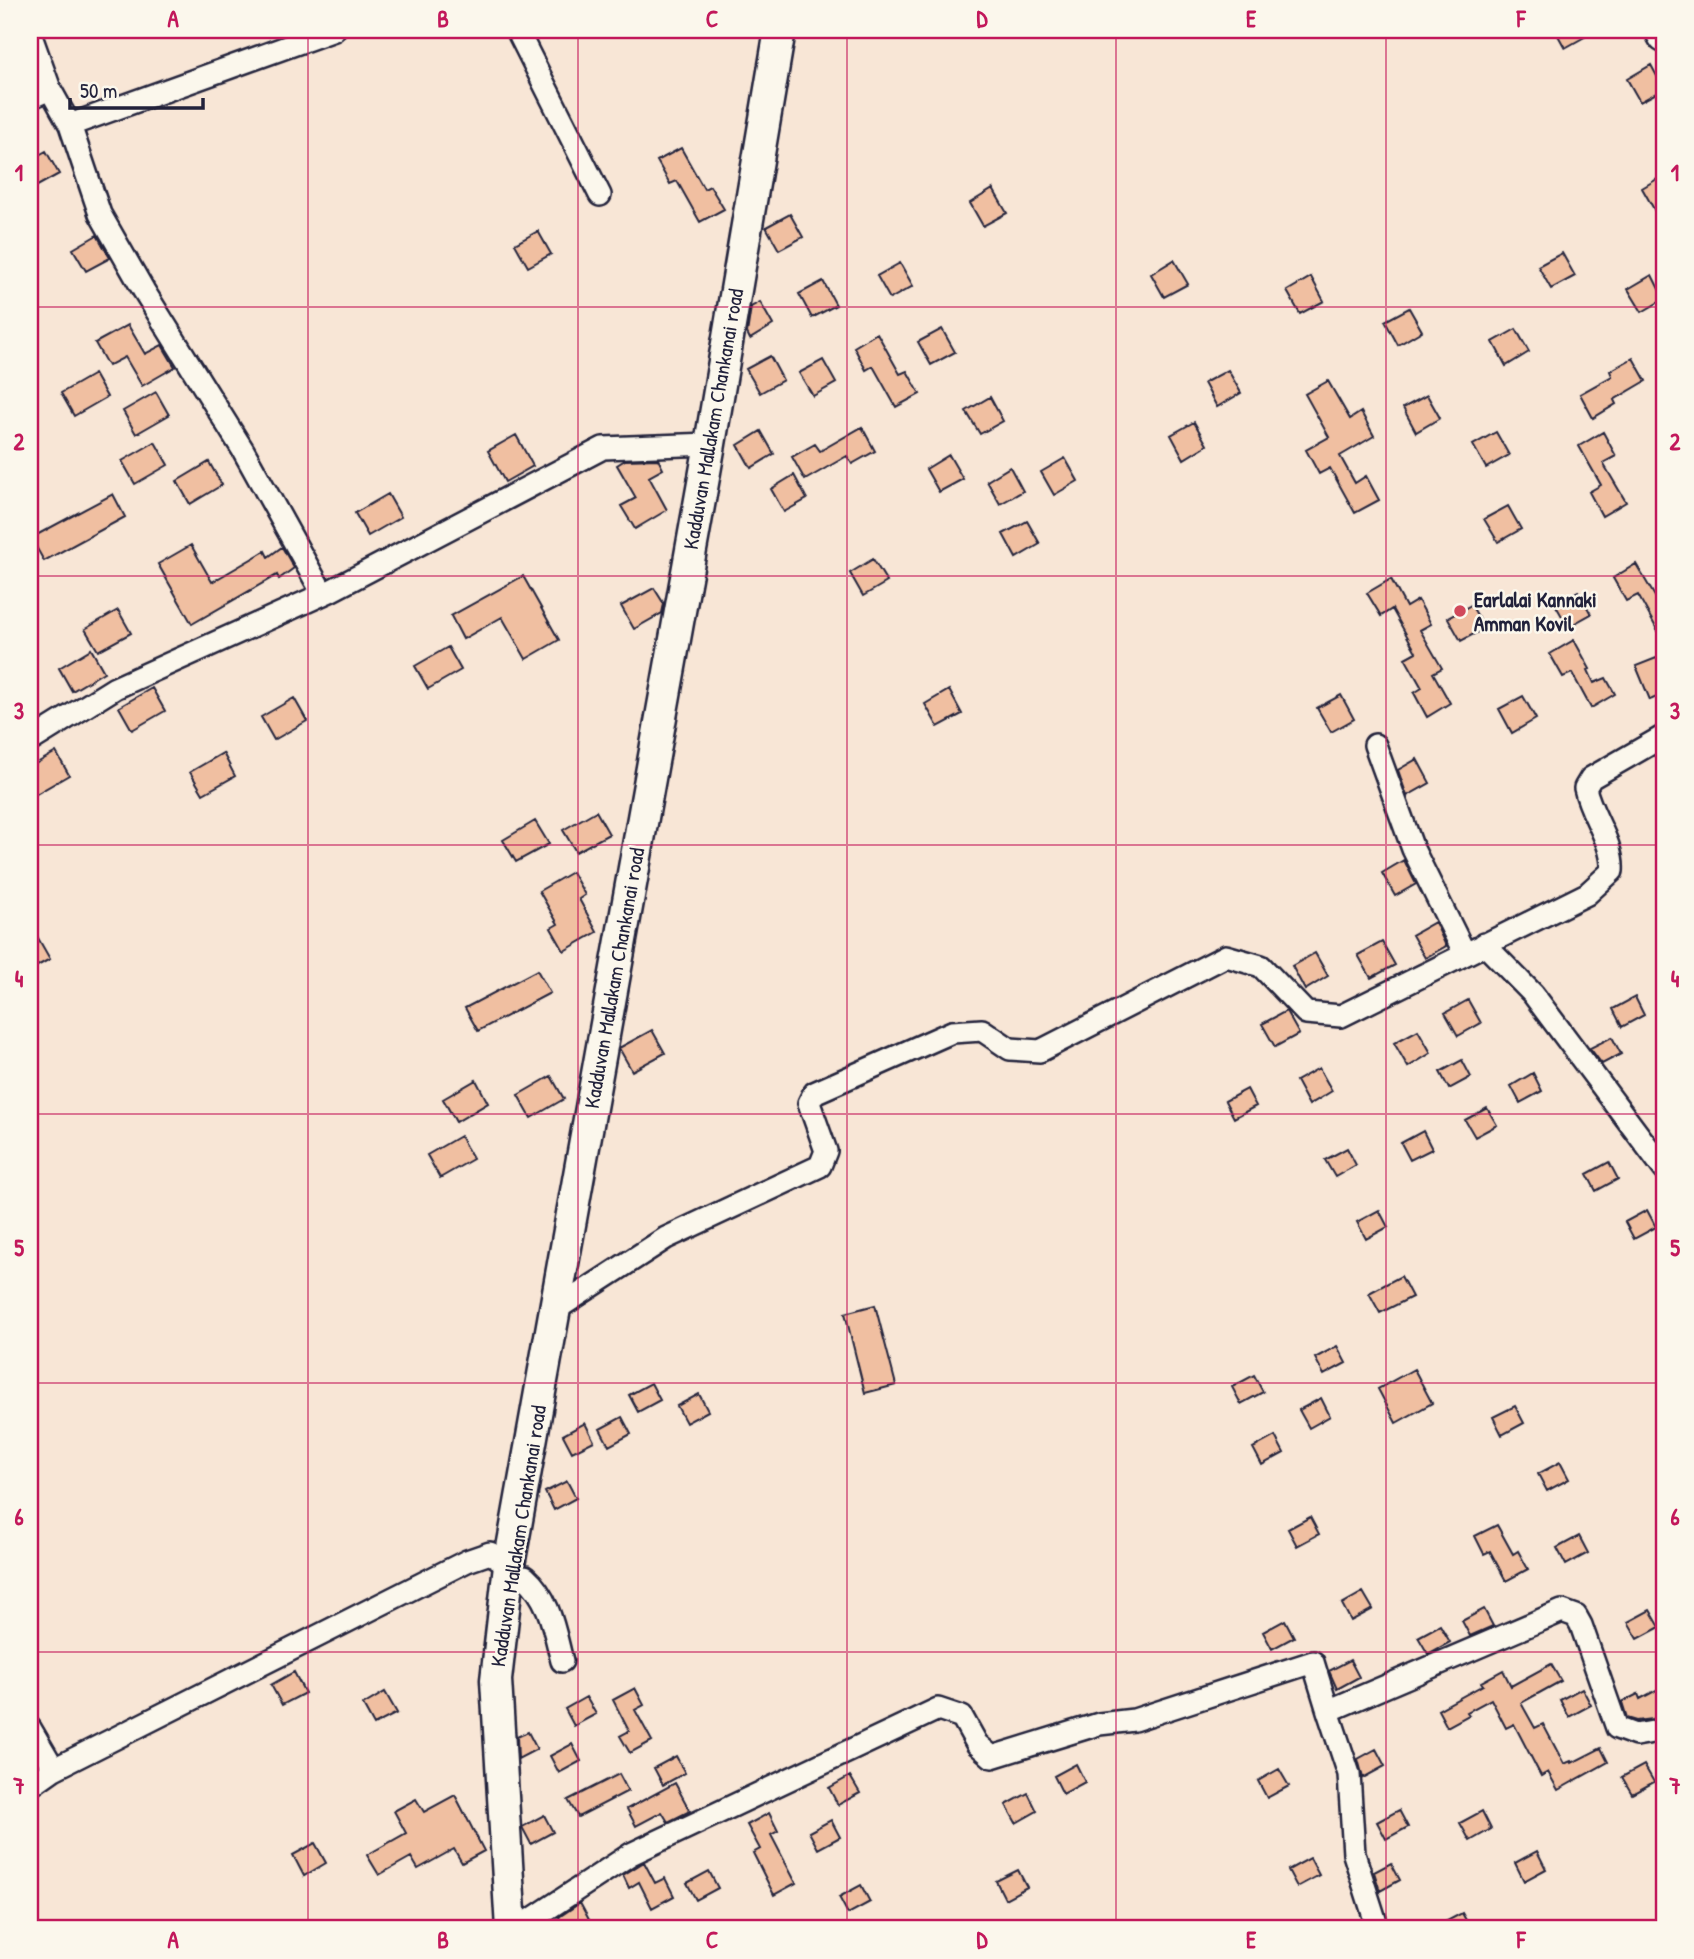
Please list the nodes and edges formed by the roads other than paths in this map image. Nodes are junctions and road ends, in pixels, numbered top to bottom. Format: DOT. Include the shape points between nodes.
graph roads {
  1 [pos="334,30"];
  2 [pos="517,30"];
  3 [pos="780,30"];
  4 [pos="1660,30"];
  5 [pos="30,33"];
  6 [pos="1664,37"];
  7 [pos="50,89"];
  8 [pos="30,98"];
  9 [pos="70,125"];
  10 [pos="600,195"];
  11 [pos="710,444"];
  12 [pos="323,594"];
  13 [pos="1664,736"];
  14 [pos="30,741"];
  15 [pos="1375,746"];
  16 [pos="1474,949"];
  17 [pos="1664,1169"];
  18 [pos="555,1310"];
  19 [pos="508,1574"];
  20 [pos="562,1661"];
  21 [pos="1328,1711"];
  22 [pos="30,1728"];
  23 [pos="1664,1730"];
  24 [pos="54,1769"];
  25 [pos="30,1786"];
  26 [pos="511,1929"];
  27 [pos="517,1929"];
  28 [pos="1378,1929"];
  1 -- 9 [label="street"];
  2 -- 10 [label="street"];
  3 -- 11 [label="main road, Kadduvan Mallakam Chankanai road"];
  4 -- 6 [label="main road"];
  5 -- 7 [label="street"];
  7 -- 8 [label="street"];
  7 -- 9 [label="street"];
  9 -- 12 [label="street" via="100,214 243,450"];
  11 -- 12 [label="street" via="603,448"];
  11 -- 18 [label="main road, Kadduvan Mallakam Chankanai road"];
  12 -- 14 [label="street" via="115,688"];
  13 -- 16 [label="street" via="1591,778 1585,788 1613,859 1612,871 1587,894"];
  15 -- 16 [label="street" via="1413,849"];
  16 -- 17 [label="street" via="1533,994"];
  16 -- 18 [label="street" via="1341,1016 1306,1013 1261,966 1226,956 1040,1051 1010,1049 982,1030 952,1032 814,1093 809,1103 826,1151 820,1166 666,1238"];
  18 -- 19 [label="main road, Kadduvan Mallakam Chankanai road"];
  19 -- 20 [label="street" via="524,1577 546,1602"];
  19 -- 24 [label="street" via="490,1553 467,1561"];
  19 -- 26 [label="main road, Kadduvan Mallakam Chankanai road" via="496,1680"];
  21 -- 23 [label="street" via="1562,1611 1576,1616 1581,1625 1617,1728 1636,1735"];
  21 -- 27 [label="street" via="1313,1662 1134,1720 1100,1724 992,1757 976,1744 962,1717 939,1709 631,1854"];
  21 -- 28 [label="street" via="1349,1774 1354,1854"];
  22 -- 24 [label="street"];
  24 -- 25 [label="street"];
}
